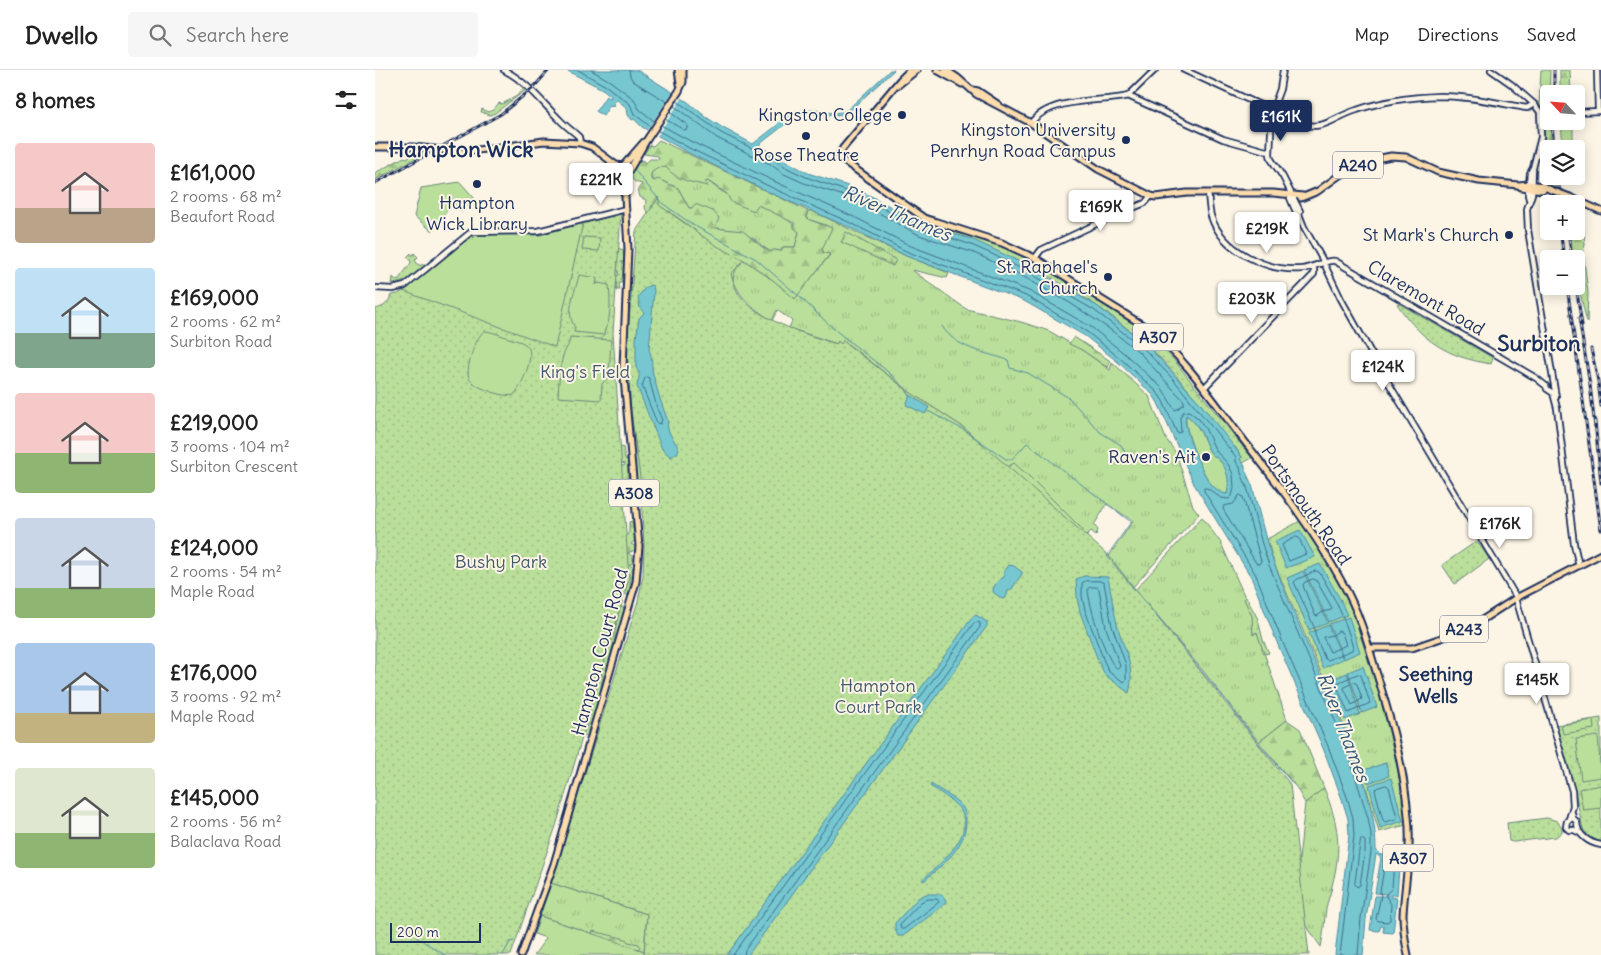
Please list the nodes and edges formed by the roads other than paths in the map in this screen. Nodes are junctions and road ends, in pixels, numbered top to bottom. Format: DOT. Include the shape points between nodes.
graph roads {
  1 [pos="504,70"];
  2 [pos="910,70"];
  3 [pos="917,70"];
  4 [pos="937,70"];
  5 [pos="946,70"];
  6 [pos="1155,70"];
  7 [pos="1184,70"];
  8 [pos="1283,70"];
  9 [pos="1491,70"];
  10 [pos="1597,70"];
  11 [pos="681,76"];
  12 [pos="965,85"];
  13 [pos="894,88"];
  14 [pos="1128,96"];
  15 [pos="1534,104"];
  16 [pos="1540,109"];
  17 [pos="1272,110"];
  18 [pos="1600,111"];
  19 [pos="1585,112"];
  20 [pos="1031,124"];
  21 [pos="1542,130"];
  22 [pos="581,144"];
  23 [pos="375,147"];
  24 [pos="639,150"];
  25 [pos="1270,152"];
  26 [pos="606,158"];
  27 [pos="621,166"];
  28 [pos="627,173"];
  29 [pos="617,174"];
  30 [pos="1280,174"];
  31 [pos="1531,186"];
  32 [pos="1286,188"];
  33 [pos="1208,194"];
  34 [pos="1272,194"];
  35 [pos="1281,194"];
  36 [pos="1151,196"];
  37 [pos="1291,196"];
  38 [pos="625,197"];
  39 [pos="626,209"];
  40 [pos="1601,211"];
  41 [pos="1035,258"];
  42 [pos="1324,263"];
  43 [pos="1314,267"];
  44 [pos="375,288"];
  45 [pos="1550,386"];
  46 [pos="1204,388"];
  47 [pos="1601,554"];
  48 [pos="1579,566"];
  49 [pos="1516,598"];
  50 [pos="1369,648"];
  51 [pos="1571,819"];
  52 [pos="1575,828"];
  53 [pos="1601,845"];
  54 [pos="521,955"];
  55 [pos="1408,955"];
  1 -- 22 [label="street" via="534,92 579,137"];
  2 -- 13 [label="main road, A307"];
  3 -- 13 [label="main road, A307"];
  4 -- 12 [label="main road, A240"];
  5 -- 12 [label="main road, A240"];
  6 -- 14 [label="street"];
  7 -- 17 [label="street"];
  8 -- 17 [label="street"];
  9 -- 15 [label="street"];
  10 -- 18 [label="street"];
  11 -- 24 [label="main road, A308" via="680,88"];
  12 -- 20 [label="main road, A240" via="975,94"];
  13 -- 41 [label="main road, Portsmouth Road / A307" via="839,155 843,161 924,218 1002,243"];
  14 -- 20 [label="street" via="1058,106 1037,116"];
  14 -- 25 [label="street" via="1229,141"];
  15 -- 16 [label="street"];
  15 -- 17 [label="street" via="1527,108 1463,98 1416,98 1358,110 1312,127"];
  17 -- 25 [label="street"];
  18 -- 19 [label="street"];
  20 -- 36 [label="main road, A240" via="1098,169"];
  21 -- 31 [label="street"];
  22 -- 23 [label="main road" via="544,142 463,152"];
  22 -- 26 [label="main road" via="592,147"];
  24 -- 27 [label="main road, A308"];
  24 -- 28 [label="main road, A308"];
  25 -- 30 [label="street"];
  26 -- 27 [label="main road"];
  26 -- 29 [label="main road, Hampton Court Road"];
  27 -- 28 [label="main road"];
  27 -- 29 [label="main road"];
  28 -- 29 [label="main road" via="622,177"];
  28 -- 38 [label="main road, Hampton Court Road / A308"];
  29 -- 38 [label="main road, Hampton Court Road / A308"];
  30 -- 32 [label="street"];
  30 -- 37 [label="street"];
  31 -- 37 [label="main road, A240" via="1439,172 1406,157 1391,156 1366,161 1318,190 1303,196"];
  31 -- 40 [label="main road, A240, bridge" via="1543,186"];
  31 -- 45 [label="street" via="1527,230 1553,377"];
  32 -- 35 [label="main road"];
  32 -- 37 [label="street"];
  33 -- 34 [label="main road, A240"];
  33 -- 36 [label="main road, A240"];
  33 -- 43 [label="street" via="1216,226 1240,252 1282,268"];
  34 -- 35 [label="main road, A240"];
  34 -- 37 [label="main road, A240"];
  35 -- 37 [label="main road, A240"];
  36 -- 41 [label="street" via="1145,203 1041,250"];
  37 -- 42 [label="street"];
  38 -- 39 [label="main road, Hampton Court Road / A308"];
  39 -- 44 [label="street" via="538,231 475,231 405,286"];
  39 -- 54 [label="main road, Hampton Court Road / A308" via="628,256 623,367 639,546 638,570 554,864"];
  41 -- 46 [label="main road, Portsmouth Road / A307" via="1159,337"];
  42 -- 43 [label="street"];
  42 -- 45 [label="street, Claremont Road" via="1335,261"];
  42 -- 49 [label="street" via="1379,367"];
  43 -- 46 [label="street" via="1314,274"];
  45 -- 48 [label="street" via="1556,402"];
  46 -- 50 [label="main road, Portsmouth Road / A307" via="1307,524 1344,584"];
  47 -- 48 [label="main road, A243"];
  48 -- 49 [label="main road, A243"];
  49 -- 50 [label="main road, A243" via="1482,620 1425,645"];
  49 -- 51 [label="street" via="1572,791"];
  50 -- 55 [label="main road, Portsmouth Road / A307" via="1396,746 1409,816 1403,915"];
  51 -- 52 [label="street" via="1577,822"];
  51 -- 52 [label="street" via="1566,826 1569,830"];
  52 -- 53 [label="street" via="1589,842"];
}
